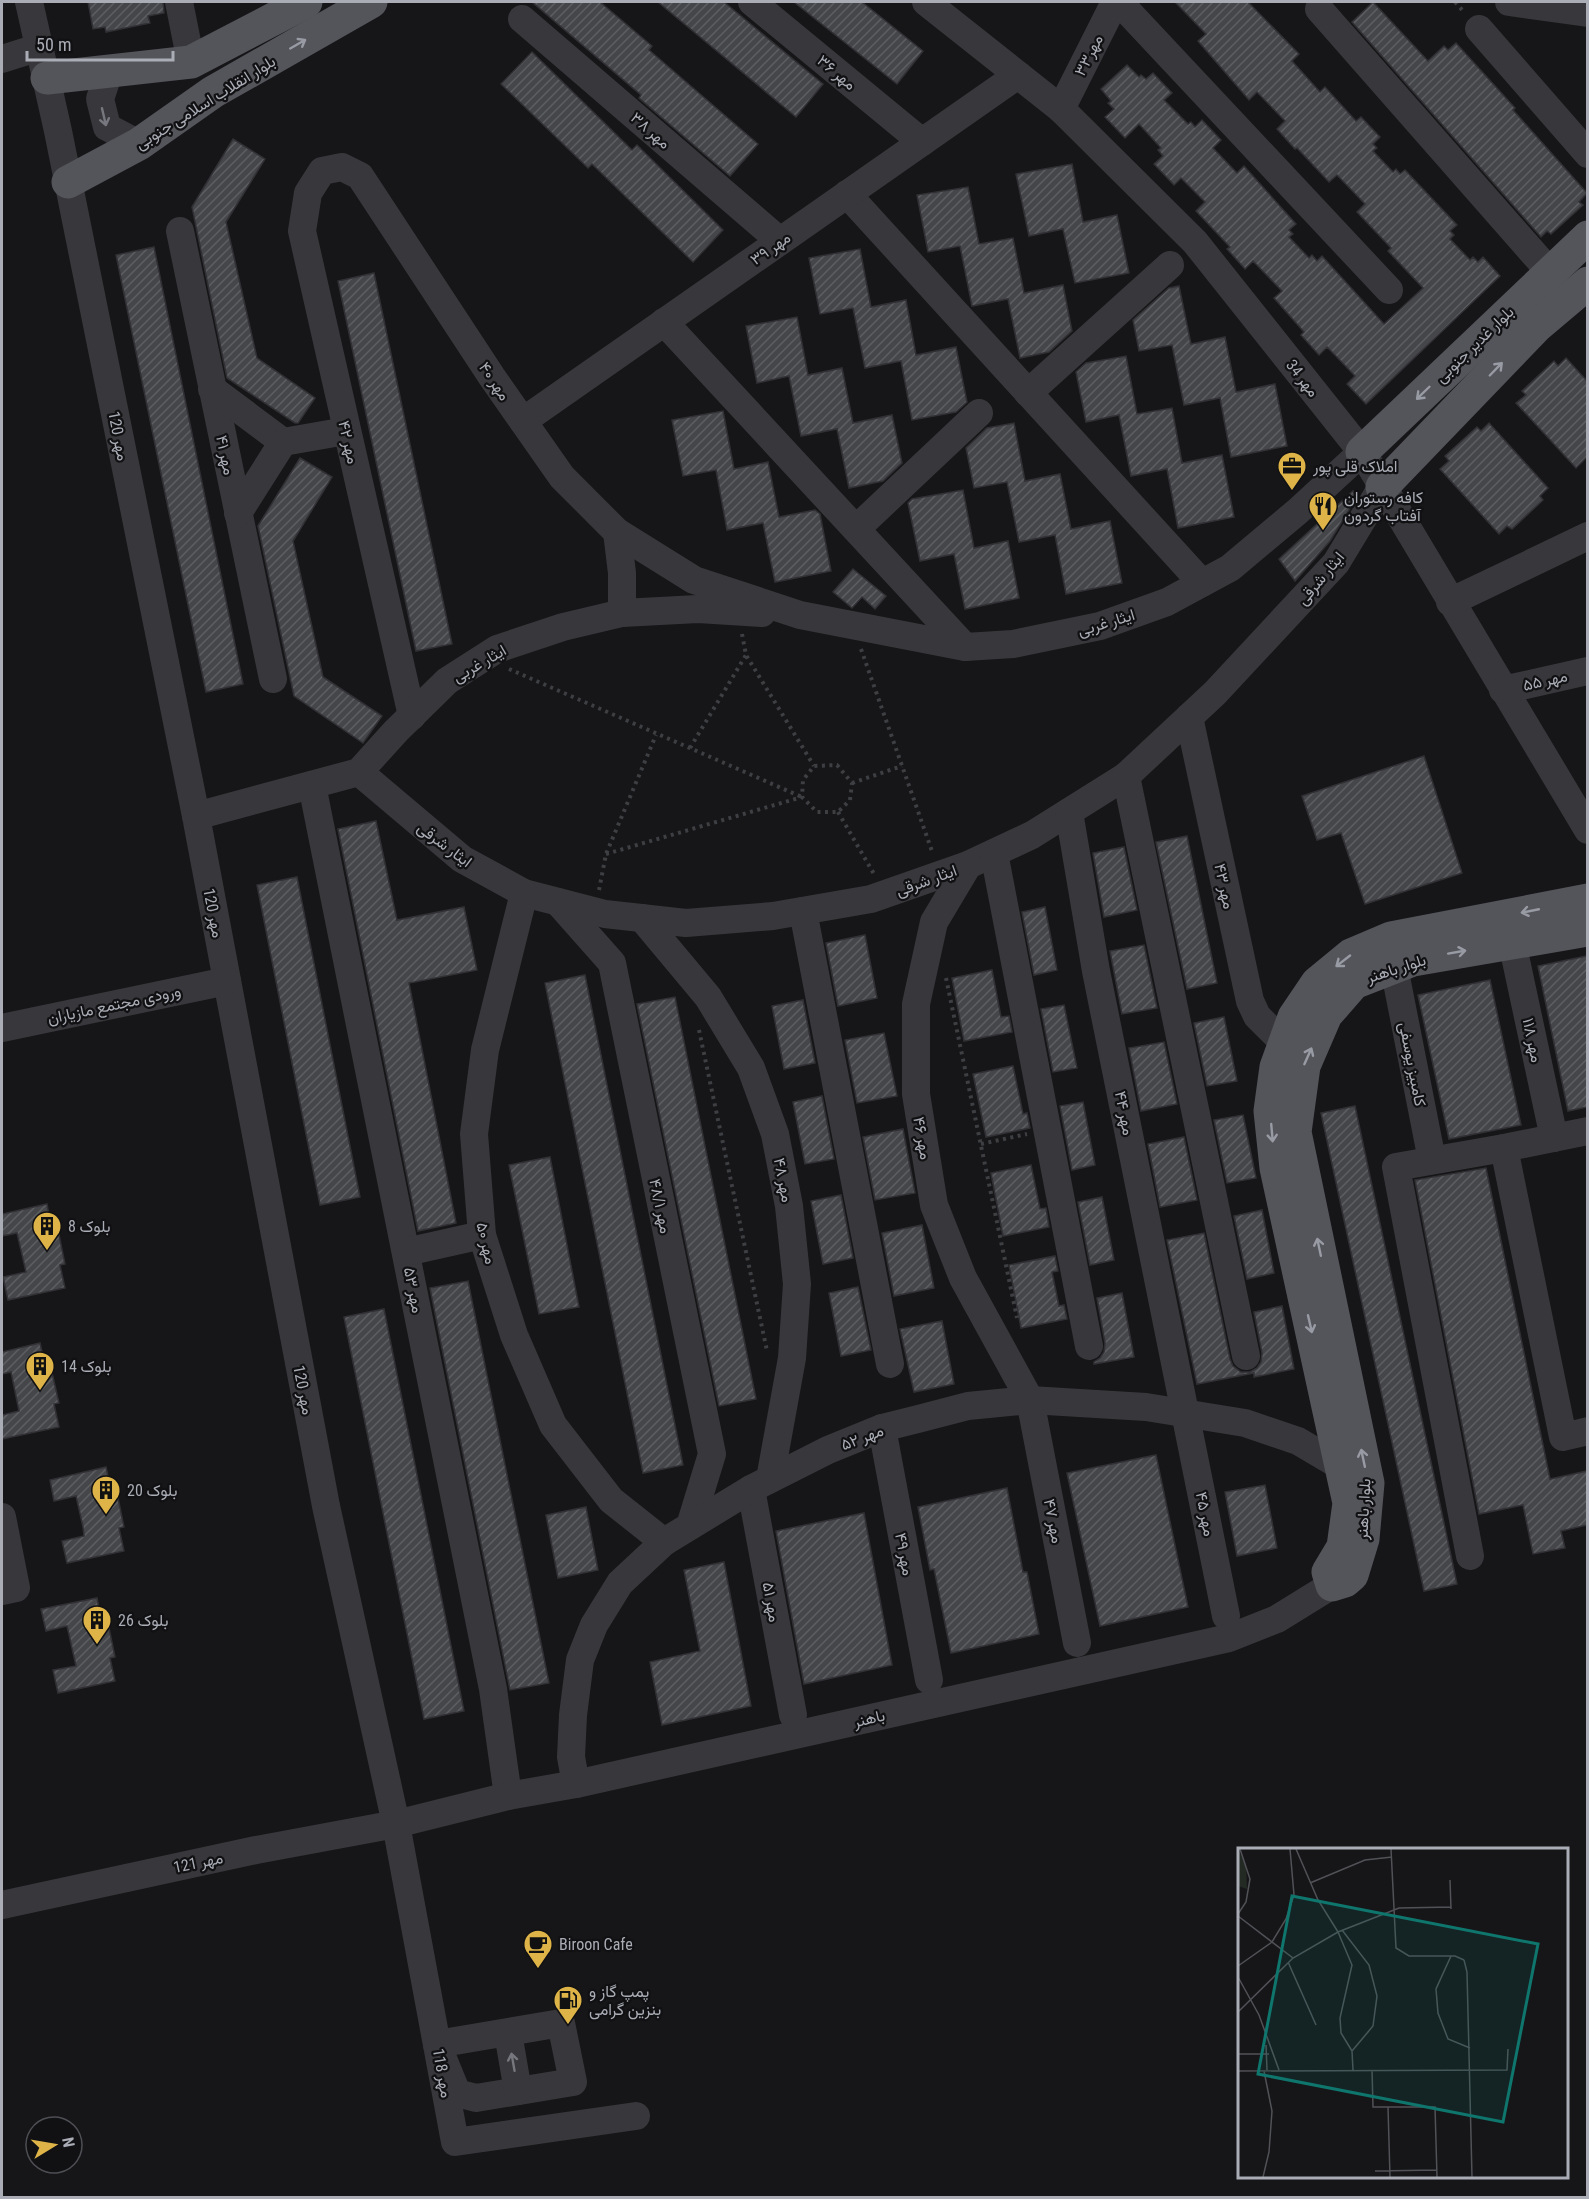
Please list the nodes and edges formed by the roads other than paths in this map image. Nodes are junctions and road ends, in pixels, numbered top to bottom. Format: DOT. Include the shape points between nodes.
graph roads {
  1 [pos="29,2"];
  2 [pos="179,2"];
  3 [pos="306,2"];
  4 [pos="372,2"];
  5 [pos="752,2"];
  6 [pos="926,2"];
  7 [pos="1117,2"];
  8 [pos="1509,2"];
  9 [pos="1319,9"];
  10 [pos="1587,12"];
  11 [pos="522,19"];
  12 [pos="1479,29"];
  13 [pos="40,47"];
  14 [pos="2,59"];
  15 [pos="191,62"];
  16 [pos="109,72"];
  17 [pos="1018,75"];
  18 [pos="46,78"];
  19 [pos="1061,109"];
  20 [pos="922,142"];
  21 [pos="139,144"];
  22 [pos="1587,154"];
  23 [pos="322,171"];
  24 [pos="68,182"];
  25 [pos="847,194"];
  26 [pos="180,231"];
  27 [pos="1587,237"];
  28 [pos="780,241"];
  29 [pos="1170,265"];
  30 [pos="1550,272"];
  31 [pos="1587,283"];
  32 [pos="1389,290"];
  33 [pos="664,322"];
  34 [pos="213,389"];
  35 [pos="1028,393"];
  36 [pos="980,413"];
  37 [pos="523,421"];
  38 [pos="346,431"];
  39 [pos="283,442"];
  40 [pos="1362,452"];
  41 [pos="1383,487"];
  42 [pos="238,513"];
  43 [pos="856,530"];
  44 [pos="617,532"];
  45 [pos="1587,536"];
  46 [pos="694,580"];
  47 [pos="1202,583"];
  48 [pos="1450,602"];
  49 [pos="622,613"];
  50 [pos="800,615"];
  51 [pos="965,647"];
  52 [pos="1587,670"];
  53 [pos="273,679"];
  54 [pos="1503,690"];
  55 [pos="412,716"];
  56 [pos="1189,717"];
  57 [pos="360,772"];
  58 [pos="1126,776"];
  59 [pos="312,785"];
  60 [pos="1069,812"];
  61 [pos="196,816"];
  62 [pos="1587,830"];
  63 [pos="981,859"];
  64 [pos="524,893"];
  65 [pos="1587,900"];
  66 [pos="558,902"];
  67 [pos="803,911"];
  68 [pos="642,918"];
  69 [pos="1587,930"];
  70 [pos="1512,942"];
  71 [pos="1394,967"];
  72 [pos="227,981"];
  73 [pos="2,1028"];
  74 [pos="1284,1043"];
  75 [pos="1587,1131"];
  76 [pos="1554,1138"];
  77 [pos="1503,1148"];
  78 [pos="1432,1160"];
  79 [pos="482,1235"];
  80 [pos="406,1252"];
  81 [pos="1089,1346"];
  82 [pos="1246,1356"];
  83 [pos="890,1364"];
  84 [pos="1030,1400"];
  85 [pos="1185,1412"];
  86 [pos="882,1428"];
  87 [pos="1587,1431"];
  88 [pos="1342,1467"];
  89 [pos="761,1484"];
  90 [pos="2,1517"];
  91 [pos="690,1526"];
  92 [pos="664,1542"];
  93 [pos="1470,1556"];
  94 [pos="1332,1586"];
  95 [pos="2,1591"];
  96 [pos="1226,1616"];
  97 [pos="1077,1643"];
  98 [pos="929,1680"];
  99 [pos="793,1714"];
  100 [pos="576,1784"];
  101 [pos="508,1796"];
  102 [pos="396,1824"];
  103 [pos="2,1905"];
  104 [pos="508,2033"];
  105 [pos="437,2044"];
  106 [pos="518,2091"];
  107 [pos="636,2116"];
  1 -- 13 [label="street, مهر 120"];
  2 -- 15 [label="street"];
  3 -- 15 [label="main road"];
  21 -- 4 [label="main road, بلوار انقلاب اسلامی جنوبی, one-way" via="213,92"];
  5 -- 20 [label="street, مهر ۳۶"];
  6 -- 17 [label="street, مهر 34"];
  7 -- 19 [label="street, مهر۳۳"];
  7 -- 32 [label="street"];
  8 -- 10 [label="street"];
  9 -- 30 [label="street"];
  11 -- 28 [label="street, مهر ۳۸"];
  12 -- 22 [label="street"];
  13 -- 14 [label="street"];
  13 -- 18 [label="street, مهر 120"];
  15 -- 16 [label="main road"];
  16 -- 18 [label="main road"];
  16 -- 21 [label="street, one-way" via="100,99 107,127"];
  17 -- 19 [label="street, مهر 34"];
  17 -- 20 [label="street, مهر ۳۹"];
  18 -- 24 [label="street, مهر 120"];
  19 -- 40 [label="street, مهر 34" via="1195,242"];
  20 -- 25 [label="street, مهر ۳۹"];
  21 -- 24 [label="main road, بلوار انقلاب اسلامی جنوبی"];
  23 -- 37 [label="street, مهر ۴۰" via="342,167 360,176"];
  23 -- 38 [label="street, مهر ۴۲" via="308,193 302,231"];
  24 -- 61 [label="street, مهر 120"];
  25 -- 28 [label="street, مهر ۳۹"];
  25 -- 35 [label="street"];
  26 -- 34 [label="street, مهر ۴۱"];
  27 -- 30 [label="main road, بلوار غدیر جنوبی"];
  28 -- 33 [label="street, مهر ۳۹"];
  29 -- 35 [label="street"];
  30 -- 40 [label="main road, بلوار غدیر جنوبی, one-way"];
  41 -- 31 [label="main road, بلوار غدیر جنوبی, one-way" via="1536,327"];
  33 -- 37 [label="street, مهر ۳۹"];
  33 -- 43 [label="street"];
  34 -- 39 [label="street"];
  34 -- 42 [label="street, مهر ۴۱"];
  35 -- 47 [label="street"];
  36 -- 43 [label="street"];
  37 -- 44 [label="street, مهر ۴۰" via="562,477"];
  38 -- 39 [label="street"];
  38 -- 55 [label="street, مهر ۴۲"];
  39 -- 42 [label="street"];
  40 -- 41 [label="street, مهر 34"];
  40 -- 47 [label="street, ایثار غربی" via="1230,568"];
  41 -- 48 [label="street, مهر 34"];
  41 -- 56 [label="street, ایثار شرقی" via="1336,563"];
  42 -- 53 [label="street, مهر ۴۱"];
  43 -- 51 [label="street"];
  44 -- 46 [label="street, مهر ۴۰"];
  44 -- 49 [label="street"];
  45 -- 48 [label="street"];
  46 -- 50 [label="street, ایثار غربی"];
  47 -- 51 [label="street, ایثار غربی" via="1167,602 1100,626 1013,644"];
  48 -- 54 [label="street, مهر 34"];
  49 -- 50 [label="street, ایثار غربی" via="698,609"];
  49 -- 55 [label="street, ایثار غربی" via="562,627 497,649 447,681"];
  50 -- 51 [label="street, ایثار غربی"];
  52 -- 54 [label="street, مهر ۵۵"];
  54 -- 62 [label="street, مهر 34"];
  55 -- 57 [label="street, ایثار غربی"];
  56 -- 58 [label="street, ایثار شرقی"];
  56 -- 74 [label="street, مهر ۴۳" via="1250,1002 1257,1016"];
  57 -- 59 [label="street"];
  57 -- 64 [label="street, ایثار شرقی" via="462,859"];
  58 -- 60 [label="street, ایثار شرقی"];
  58 -- 82 [label="street"];
  59 -- 61 [label="street"];
  59 -- 80 [label="street, مهر ۵۳"];
  60 -- 63 [label="street, ایثار شرقی"];
  60 -- 85 [label="street, مهر ۴۴" via="1098,983"];
  61 -- 72 [label="street, مهر 120"];
  63 -- 67 [label="street, ایثار شرقی" via="872,899"];
  63 -- 81 [label="street" via="1047,1130"];
  63 -- 84 [label="street, مهر ۴۶" via="934,922 916,1004 916,1094 934,1205 963,1278"];
  64 -- 66 [label="street, ایثار شرقی"];
  64 -- 79 [label="street, مهر ۵۰" via="486,1050 474,1134"];
  65 -- 74 [label="main road, بلوار باهنر, one-way" via="1390,938 1351,955 1317,983 1294,1017"];
  66 -- 68 [label="street, ایثار شرقی"];
  66 -- 91 [label="street, مهر ۴۸/۱" via="612,963 712,1454"];
  67 -- 68 [label="street, ایثار شرقی" via="686,923"];
  67 -- 83 [label="street"];
  68 -- 89 [label="street, مهر ۴۸" via="708,997 751,1068 775,1134 789,1206 797,1284 792,1358"];
  69 -- 70 [label="main road, بلوار باهنر"];
  71 -- 70 [label="main road, بلوار باهنر, one-way"];
  70 -- 76 [label="street, مهر ۱۱۸"];
  71 -- 78 [label="street, کامبیز یوسفی"];
  94 -- 71 [label="main road, بلوار باهنر, one-way" via="1352,1575 1363,1539 1368,1483 1295,1132 1304,1066 1326,1015 1354,982"];
  72 -- 73 [label="street, ورودی مجتمع مازیاران"];
  72 -- 102 [label="street, مهر 120" via="326,1506"];
  74 -- 88 [label="main road, بلوار باهنر, one-way" via="1270,1111 1276,1168"];
  75 -- 76 [label="street"];
  76 -- 77 [label="street"];
  77 -- 78 [label="street"];
  77 -- 87 [label="street" via="1563,1437"];
  78 -- 93 [label="street" via="1396,1167"];
  79 -- 80 [label="street"];
  79 -- 92 [label="street, مهر ۵۰" via="514,1335 553,1425 611,1500"];
  80 -- 101 [label="street, مهر ۵۳" via="493,1689"];
  84 -- 85 [label="street, مهر ۵۲"];
  84 -- 86 [label="street, مهر ۵۲" via="968,1406"];
  84 -- 97 [label="street, مهر ۴۷"];
  85 -- 88 [label="street, مهر ۵۲" via="1245,1423 1298,1441"];
  85 -- 96 [label="street, مهر ۴۵"];
  86 -- 89 [label="street, مهر ۵۲"];
  86 -- 98 [label="street, مهر ۴۹"];
  88 -- 94 [label="main road, بلوار باهنر" via="1349,1503 1343,1547 1328,1572"];
  89 -- 91 [label="street, مهر ۵۲"];
  89 -- 99 [label="street, مهر ۵۱"];
  90 -- 95 [label="street" via="16,1588"];
  91 -- 92 [label="street, مهر ۵۲"];
  92 -- 100 [label="street, مهر ۵۲" via="620,1583 594,1625 580,1660 571,1757"];
  94 -- 100 [label="street, باهنر" via="1277,1619 1229,1638"];
  100 -- 101 [label="street, باهنر"];
  101 -- 102 [label="street, باهنر"];
  102 -- 103 [label="street, مهر 121"];
  102 -- 105 [label="street, مهر 118"];
  104 -- 105 [label="street"];
  106 -- 104 [label="street, one-way"];
  104 -- 106 [label="street" via="561,2023 573,2082"];
  105 -- 106 [label="street" via="457,2093 476,2098"];
  105 -- 107 [label="street, مهر 118" via="455,2142"];
}
